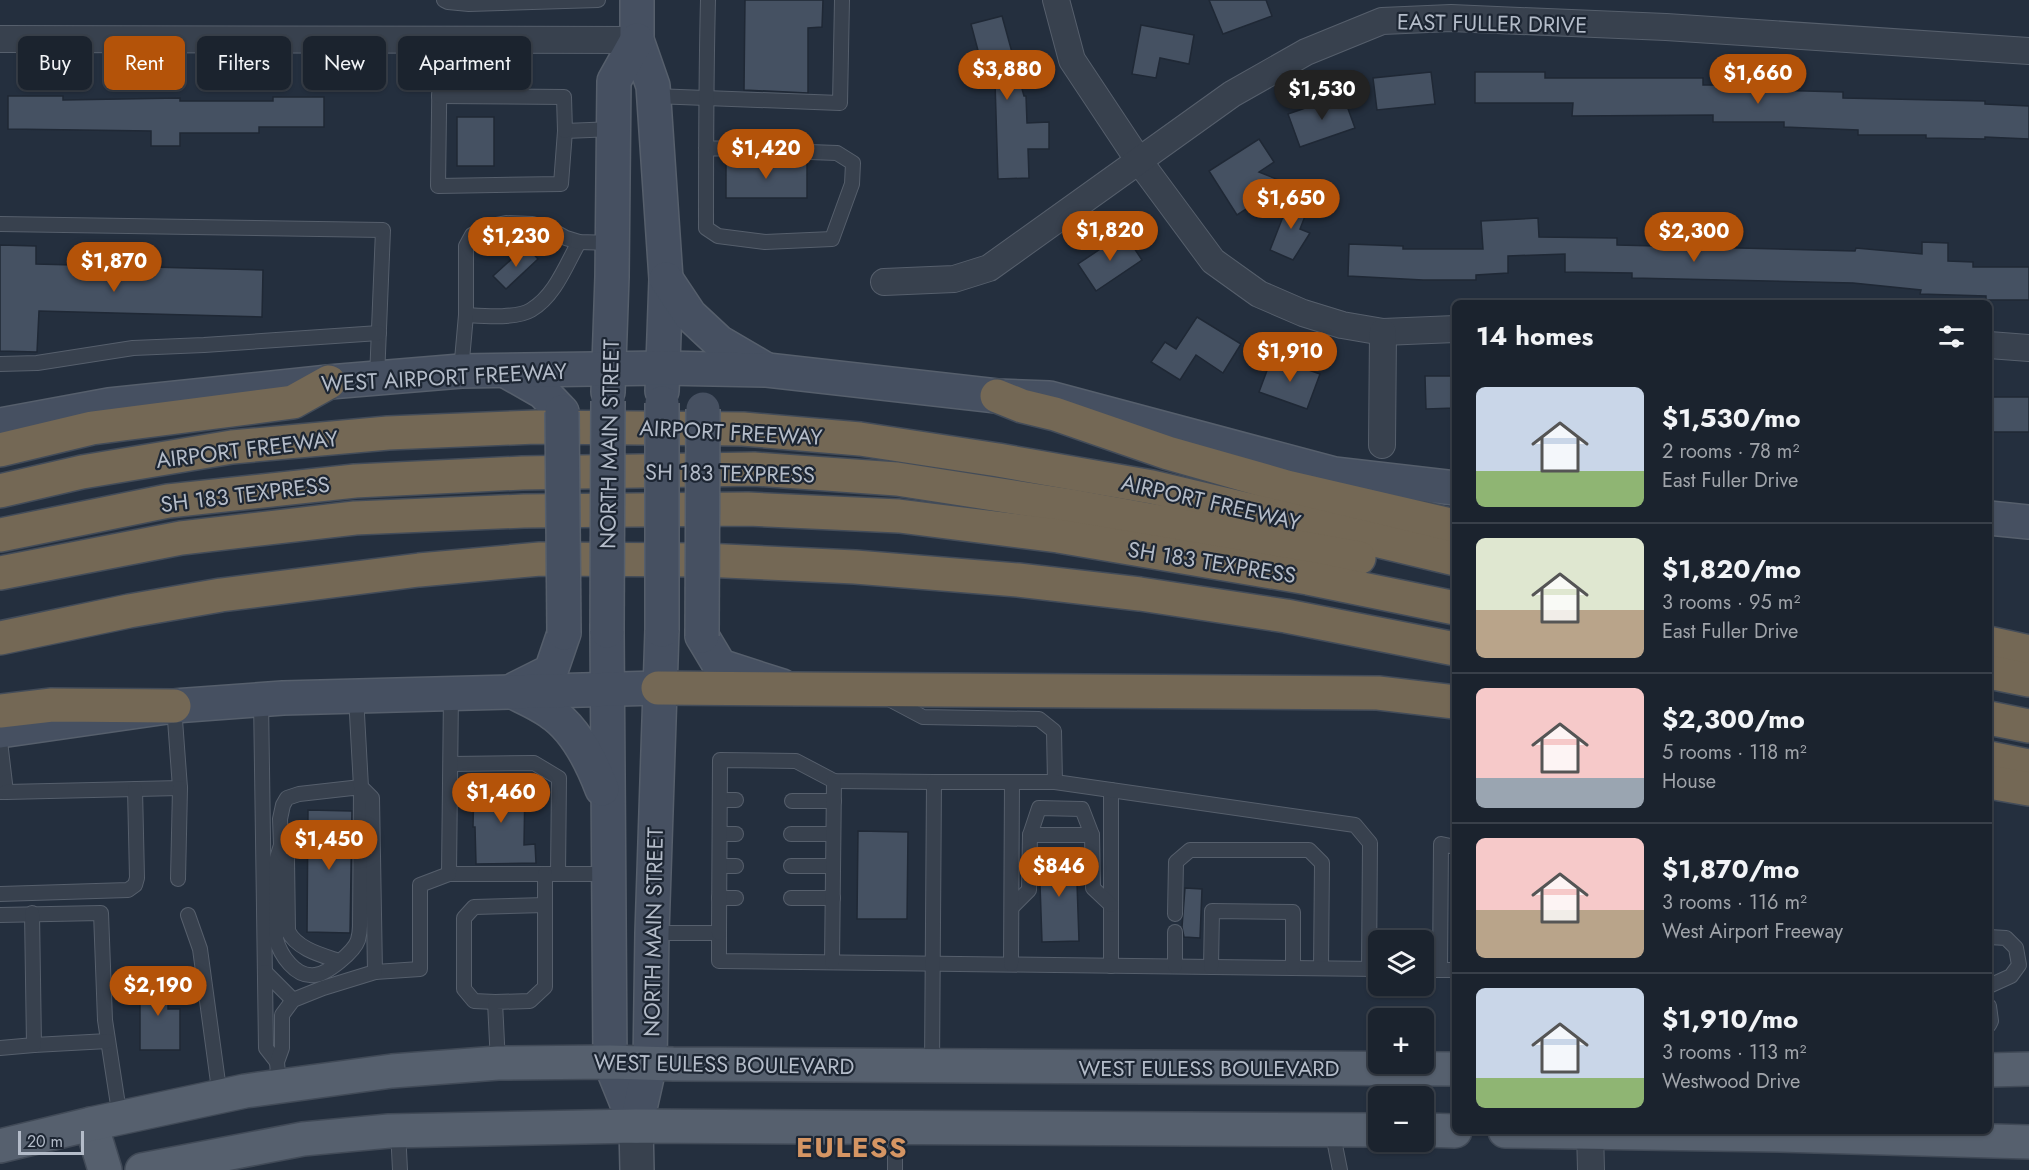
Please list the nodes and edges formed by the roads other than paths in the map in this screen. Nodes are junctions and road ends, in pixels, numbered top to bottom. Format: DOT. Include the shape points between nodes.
graph roads {
  1 [pos="444,0"];
  2 [pos="598,0"];
  3 [pos="637,0"];
  4 [pos="708,0"];
  5 [pos="842,0"];
  6 [pos="1056,0"];
  7 [pos="0,39"];
  8 [pos="398,39"];
  9 [pos="531,39"];
  10 [pos="637,40"];
  11 [pos="2029,51"];
  12 [pos="439,90"];
  13 [pos="439,96"];
  14 [pos="654,96"];
  15 [pos="706,98"];
  16 [pos="614,129"];
  17 [pos="565,131"];
  18 [pos="706,148"];
  19 [pos="1139,161"];
  20 [pos="0,224"];
  21 [pos="579,242"];
  22 [pos="613,243"];
  23 [pos="666,279"];
  24 [pos="884,282"];
  25 [pos="466,315"];
  26 [pos="1452,329"];
  27 [pos="1383,332"];
  28 [pos="379,333"];
  29 [pos="1992,345"];
  30 [pos="2029,348"];
  31 [pos="0,364"];
  32 [pos="663,368"];
  33 [pos="608,369"];
  34 [pos="504,370"];
  35 [pos="767,370"];
  36 [pos="461,371"];
  37 [pos="377,378"];
  38 [pos="329,382"];
  39 [pos="997,396"];
  40 [pos="0,425"];
  41 [pos="1382,445"];
  42 [pos="0,450"];
  43 [pos="1452,489"];
  44 [pos="0,491"];
  45 [pos="168,501"];
  46 [pos="1992,518"];
  47 [pos="0,522"];
  48 [pos="2029,522"];
  49 [pos="1452,525"];
  50 [pos="0,535"];
  51 [pos="1452,558"];
  52 [pos="0,573"];
  53 [pos="1452,577"];
  54 [pos="1452,607"];
  55 [pos="0,638"];
  56 [pos="1992,643"];
  57 [pos="1452,648"];
  58 [pos="2029,652"];
  59 [pos="1992,673"];
  60 [pos="2029,680"];
  61 [pos="606,688"];
  62 [pos="658,688"];
  63 [pos="790,689"];
  64 [pos="1992,689"];
  65 [pos="511,691"];
  66 [pos="874,691"];
  67 [pos="451,693"];
  68 [pos="356,696"];
  69 [pos="2029,696"];
  70 [pos="261,699"];
  71 [pos="1452,702"];
  72 [pos="174,706"];
  73 [pos="0,711"];
  74 [pos="1992,719"];
  75 [pos="2029,726"];
  76 [pos="0,731"];
  77 [pos="0,741"];
  78 [pos="1992,759"];
  79 [pos="451,764"];
  80 [pos="2029,766"];
  81 [pos="834,781"];
  82 [pos="934,782"];
  83 [pos="1012,782"];
  84 [pos="1055,782"];
  85 [pos="1992,783"];
  86 [pos="361,787"];
  87 [pos="180,788"];
  88 [pos="135,789"];
  89 [pos="2029,789"];
  90 [pos="1111,790"];
  91 [pos="3,792"];
  92 [pos="720,800"];
  93 [pos="736,800"];
  94 [pos="792,801"];
  95 [pos="834,801"];
  96 [pos="607,803"];
  97 [pos="720,834"];
  98 [pos="736,834"];
  99 [pos="791,834"];
  100 [pos="833,834"];
  101 [pos="1030,835"];
  102 [pos="1092,835"];
  103 [pos="263,842"];
  104 [pos="281,845"];
  105 [pos="1452,846"];
  106 [pos="720,866"];
  107 [pos="736,866"];
  108 [pos="791,866"];
  109 [pos="833,866"];
  110 [pos="450,874"];
  111 [pos="551,874"];
  112 [pos="608,874"];
  113 [pos="178,879"];
  114 [pos="0,894"];
  115 [pos="719,898"];
  116 [pos="736,898"];
  117 [pos="791,898"];
  118 [pos="833,898"];
  119 [pos="545,905"];
  120 [pos="1111,905"];
  121 [pos="1012,906"];
  122 [pos="32,913"];
  123 [pos="1175,914"];
  124 [pos="0,915"];
  125 [pos="188,915"];
  126 [pos="1373,930"];
  127 [pos="1175,932"];
  128 [pos="652,933"];
  129 [pos="719,933"];
  130 [pos="1992,937"];
  131 [pos="339,961"];
  132 [pos="832,962"];
  133 [pos="932,963"];
  134 [pos="1011,964"];
  135 [pos="1111,966"];
  136 [pos="1174,966"];
  137 [pos="1211,967"];
  138 [pos="1293,968"];
  139 [pos="1321,968"];
  140 [pos="1368,969"];
  141 [pos="1434,970"];
  142 [pos="1440,970"];
  143 [pos="1452,970"];
  144 [pos="265,972"];
  145 [pos="375,972"];
  146 [pos="1992,985"];
  147 [pos="293,1000"];
  148 [pos="495,1002"];
  149 [pos="108,1041"];
  150 [pos="34,1045"];
  151 [pos="0,1048"];
  152 [pos="610,1062"];
  153 [pos="498,1063"];
  154 [pos="650,1064"];
  155 [pos="932,1066"];
  156 [pos="1452,1068"];
  157 [pos="2029,1069"];
  158 [pos="1992,1070"];
  159 [pos="278,1074"];
  160 [pos="220,1097"];
  161 [pos="105,1121"];
  162 [pos="636,1126"];
  163 [pos="895,1127"];
  164 [pos="1332,1130"];
  165 [pos="1368,1130"];
  166 [pos="1434,1130"];
  167 [pos="398,1131"];
  168 [pos="1452,1131"];
  169 [pos="1590,1134"];
  170 [pos="1710,1134"];
  171 [pos="2029,1142"];
  172 [pos="0,1146"];
  173 [pos="105,1170"];
  174 [pos="142,1170"];
  175 [pos="400,1170"];
  176 [pos="637,1170"];
  177 [pos="895,1170"];
  178 [pos="1340,1170"];
  179 [pos="1591,1170"];
  1 -- 2 [label="lane" via="468,4"];
  3 -- 10 [label="main road, NORTH MAIN STREET"];
  4 -- 15 [label="lane"];
  5 -- 15 [label="lane" via="840,104"];
  6 -- 19 [label="street" via="1072,60"];
  7 -- 8 [label="street"];
  9 -- 10 [label="street"];
  10 -- 14 [label="main road, NORTH MAIN STREET"];
  10 -- 16 [label="main road, NORTH MAIN STREET" via="614,81"];
  11 -- 19 [label="street, EAST FULLER DRIVE" via="1666,27 1451,18 1382,21 1306,52 1232,94"];
  12 -- 13 [label="lane"];
  13 -- 17 [label="lane" via="564,97"];
  13 -- 17 [label="lane" via="438,186 561,184"];
  14 -- 15 [label="lane"];
  14 -- 23 [label="main road, NORTH MAIN STREET"];
  15 -- 18 [label="lane"];
  16 -- 17 [label="lane"];
  16 -- 22 [label="main road, NORTH MAIN STREET"];
  18 -- 18 [label="lane" via="706,228 718,236 765,242 832,239 852,184 853,163 837,153"];
  19 -- 24 [label="street, EAST FULLER DRIVE" via="989,268 954,279"];
  19 -- 27 [label="street" via="1213,261 1259,294 1342,325"];
  20 -- 28 [label="lane" via="383,230"];
  21 -- 22 [label="lane"];
  21 -- 25 [label="lane" via="550,294 530,311 507,316"];
  21 -- 25 [label="lane" via="531,224 506,223 472,235 466,246"];
  22 -- 33 [label="main road, NORTH MAIN STREET"];
  23 -- 32 [label="main road, NORTH MAIN STREET"];
  23 -- 35 [label="main road" via="690,315 719,342"];
  25 -- 36 [label="lane"];
  26 -- 27 [label="street"];
  27 -- 41 [label="street"];
  28 -- 31 [label="lane" via="133,348 37,363"];
  28 -- 37 [label="lane"];
  29 -- 30 [label="street"];
  32 -- 33 [label="main road, WEST AIRPORT FREEWAY"];
  32 -- 35 [label="main road, WEST AIRPORT FREEWAY"];
  32 -- 62 [label="main road, NORTH MAIN STREET, bridge" via="662,630"];
  33 -- 34 [label="main road, WEST AIRPORT FREEWAY"];
  33 -- 61 [label="main road, NORTH MAIN STREET, bridge"];
  34 -- 36 [label="main road, WEST AIRPORT FREEWAY"];
  34 -- 65 [label="main road, bridge" via="543,392 562,412 564,633 551,671"];
  35 -- 39 [label="main road, WEST AIRPORT FREEWAY"];
  35 -- 63 [label="main road, bridge" via="715,389 703,409 702,636 720,666"];
  36 -- 37 [label="main road, WEST AIRPORT FREEWAY"];
  37 -- 38 [label="main road, WEST AIRPORT FREEWAY"];
  38 -- 40 [label="main road, WEST AIRPORT FREEWAY" via="109,405"];
  38 -- 42 [label="highway" via="293,402 92,428"];
  39 -- 43 [label="main road, WEST AIRPORT FREEWAY" via="1049,398 1334,474"];
  39 -- 49 [label="highway" via="1276,484"];
  44 -- 51 [label="highway, AIRPORT FREEWAY" via="82,472 232,447 377,434 536,427 743,429 861,439 1152,486"];
  45 -- 47 [label="highway"];
  45 -- 50 [label="highway, SH 183 TEXPRESS"];
  45 -- 53 [label="highway, SH 183 TEXPRESS" via="355,481 754,469 897,479 1071,506"];
  46 -- 48 [label="main road"];
  52 -- 54 [label="highway, SH 183 TEXPRESS" via="181,538 355,518 524,511 748,509 898,516 1058,536 1308,578"];
  55 -- 57 [label="highway" via="221,595 408,571 540,559 692,560 855,567 1029,581 1286,616"];
  56 -- 58 [label="highway"];
  59 -- 60 [label="highway"];
  61 -- 62 [label="main road"];
  61 -- 65 [label="main road"];
  61 -- 96 [label="main road, NORTH MAIN STREET"];
  62 -- 63 [label="highway"];
  62 -- 128 [label="main road, NORTH MAIN STREET"];
  63 -- 66 [label="highway"];
  64 -- 69 [label="highway"];
  65 -- 67 [label="main road"];
  65 -- 96 [label="main road" via="552,712 579,741"];
  66 -- 71 [label="highway" via="1378,693"];
  66 -- 84 [label="lane" via="922,717 1039,719 1054,731"];
  67 -- 68 [label="main road"];
  67 -- 79 [label="lane"];
  68 -- 70 [label="main road"];
  68 -- 86 [label="lane"];
  70 -- 72 [label="main road"];
  70 -- 103 [label="lane"];
  72 -- 73 [label="highway" via="52,705"];
  72 -- 76 [label="main road"];
  72 -- 87 [label="lane"];
  74 -- 75 [label="highway"];
  77 -- 91 [label="lane"];
  78 -- 80 [label="highway"];
  79 -- 110 [label="lane"];
  79 -- 111 [label="lane" via="534,763 559,778"];
  81 -- 82 [label="lane"];
  81 -- 92 [label="lane" via="796,761 720,760"];
  81 -- 95 [label="lane"];
  82 -- 83 [label="lane"];
  82 -- 133 [label="lane"];
  83 -- 84 [label="lane"];
  83 -- 121 [label="lane"];
  84 -- 90 [label="lane"];
  85 -- 89 [label="highway"];
  86 -- 104 [label="lane" via="287,798 280,819"];
  86 -- 131 [label="lane" via="360,926 351,952"];
  86 -- 145 [label="lane" via="372,798"];
  87 -- 88 [label="lane"];
  87 -- 113 [label="lane"];
  88 -- 91 [label="lane"];
  88 -- 114 [label="lane" via="135,885 128,890"];
  90 -- 120 [label="lane"];
  90 -- 126 [label="lane" via="1355,825 1370,843"];
  92 -- 93 [label="lane"];
  92 -- 97 [label="lane"];
  94 -- 95 [label="lane"];
  95 -- 100 [label="lane"];
  96 -- 112 [label="main road, NORTH MAIN STREET"];
  97 -- 98 [label="lane"];
  97 -- 106 [label="lane"];
  99 -- 100 [label="lane"];
  100 -- 109 [label="lane"];
  101 -- 102 [label="lane"];
  101 -- 102 [label="lane" via="1040,808 1082,809"];
  101 -- 121 [label="lane" via="1029,890"];
  102 -- 120 [label="lane" via="1093,888"];
  103 -- 104 [label="lane"];
  103 -- 144 [label="lane"];
  104 -- 131 [label="lane" via="287,859 288,931 300,945"];
  104 -- 131 [label="lane" via="277,858 276,939 280,952 288,963 307,975 314,976"];
  105 -- 142 [label="lane" via="1441,844"];
  106 -- 107 [label="lane"];
  106 -- 115 [label="lane"];
  108 -- 109 [label="lane"];
  109 -- 118 [label="lane"];
  110 -- 111 [label="lane"];
  110 -- 145 [label="lane" via="420,885 420,969"];
  111 -- 112 [label="lane"];
  111 -- 119 [label="lane"];
  112 -- 152 [label="main road, NORTH MAIN STREET"];
  115 -- 116 [label="lane"];
  115 -- 129 [label="lane"];
  117 -- 118 [label="lane"];
  118 -- 132 [label="lane"];
  119 -- 148 [label="lane" via="545,987 530,1001"];
  119 -- 148 [label="lane" via="474,906 464,918 464,989 474,1001"];
  120 -- 135 [label="lane"];
  121 -- 134 [label="lane"];
  122 -- 124 [label="lane"];
  122 -- 149 [label="lane" via="102,913"];
  122 -- 150 [label="lane"];
  123 -- 139 [label="lane" via="1176,862 1190,850 1309,850 1322,863"];
  125 -- 160 [label="lane" via="200,949"];
  127 -- 136 [label="lane"];
  128 -- 129 [label="lane"];
  128 -- 154 [label="main road, NORTH MAIN STREET"];
  129 -- 132 [label="lane" via="719,961"];
  130 -- 146 [label="lane" via="2006,938 2016,948 2019,964 2011,976"];
  132 -- 133 [label="lane"];
  133 -- 134 [label="lane"];
  133 -- 155 [label="lane"];
  134 -- 135 [label="lane"];
  135 -- 136 [label="lane"];
  136 -- 137 [label="lane"];
  137 -- 138 [label="lane"];
  137 -- 138 [label="lane" via="1212,911 1293,912"];
  138 -- 139 [label="lane"];
  139 -- 140 [label="lane"];
  141 -- 142 [label="lane"];
  142 -- 143 [label="lane"];
  144 -- 147 [label="lane"];
  144 -- 159 [label="lane" via="266,1048"];
  145 -- 147 [label="lane"];
  147 -- 159 [label="lane" via="282,1016"];
  148 -- 153 [label="lane"];
  149 -- 150 [label="lane"];
  149 -- 161 [label="lane"];
  150 -- 151 [label="lane"];
  152 -- 153 [label="main road, WEST EULESS BOULEVARD"];
  152 -- 154 [label="main road, WEST EULESS BOULEVARD"];
  152 -- 162 [label="main road, NORTH MAIN STREET"];
  153 -- 159 [label="main road, WEST EULESS BOULEVARD"];
  154 -- 155 [label="main road, WEST EULESS BOULEVARD"];
  154 -- 162 [label="main road, NORTH MAIN STREET"];
  155 -- 156 [label="main road, WEST EULESS BOULEVARD"];
  157 -- 158 [label="main road"];
  159 -- 160 [label="main road, WEST EULESS BOULEVARD" via="245,1091"];
  160 -- 161 [label="main road, WEST EULESS BOULEVARD"];
  161 -- 172 [label="main road, WEST EULESS BOULEVARD"];
  161 -- 173 [label="main road"];
  162 -- 163 [label="main road"];
  162 -- 167 [label="main road"];
  162 -- 176 [label="street"];
  163 -- 164 [label="main road"];
  163 -- 177 [label="lane"];
  164 -- 165 [label="main road"];
  164 -- 178 [label="lane"];
  166 -- 168 [label="main road"];
  167 -- 174 [label="main road" via="303,1139"];
  167 -- 175 [label="lane"];
  169 -- 179 [label="street"];
  170 -- 171 [label="main road"];
}
